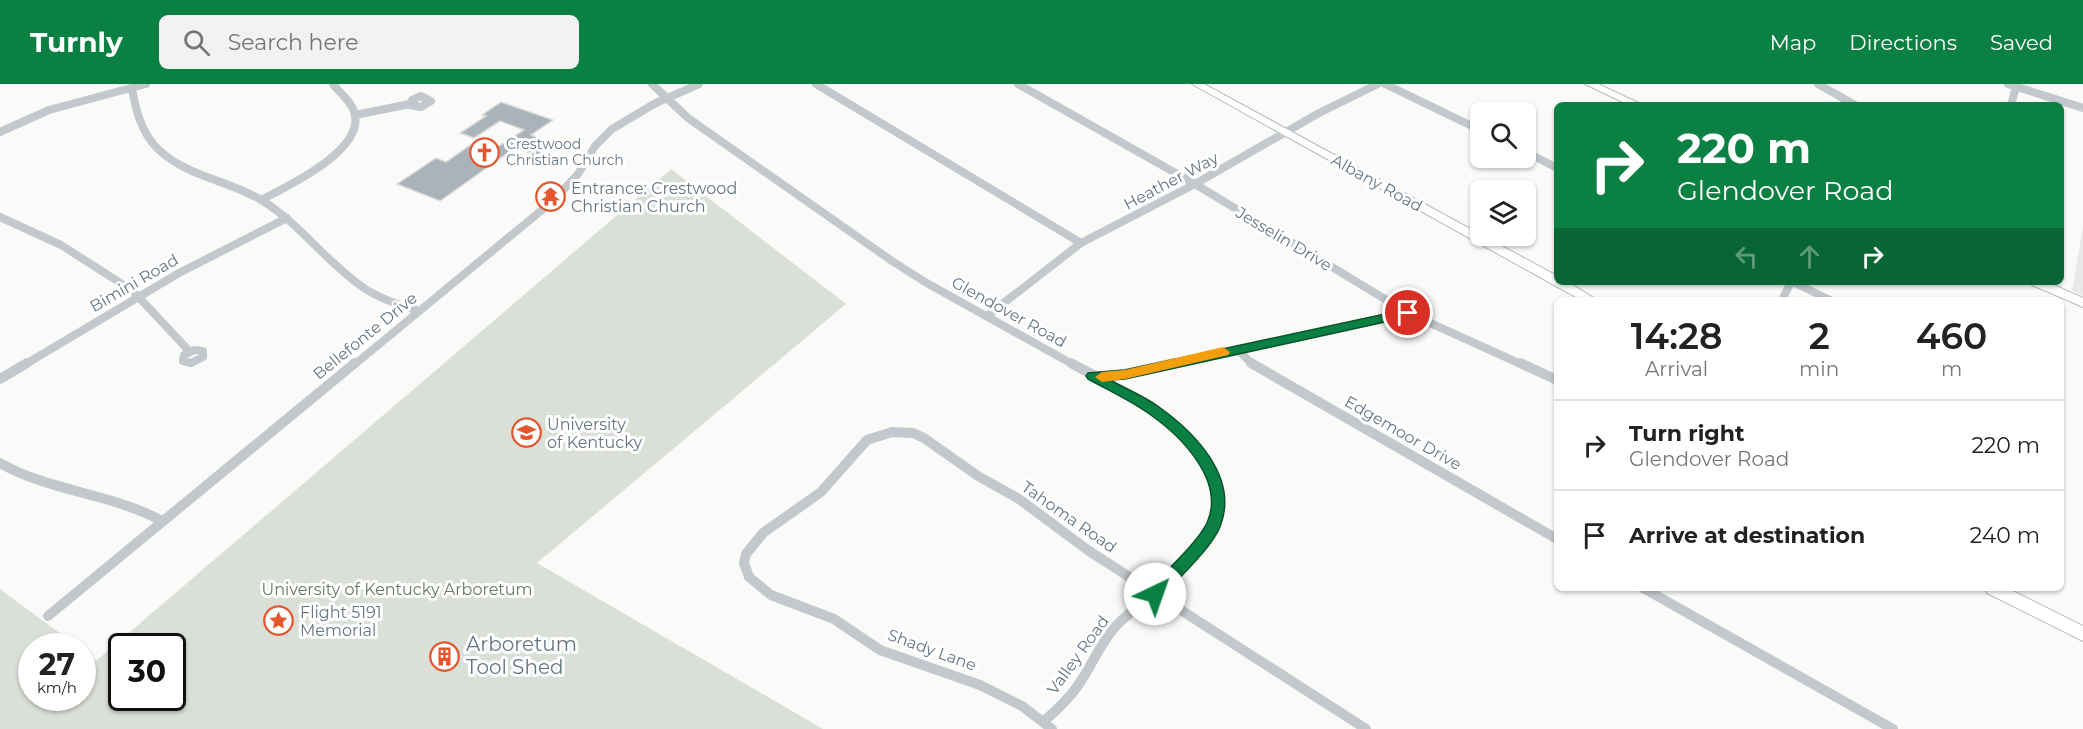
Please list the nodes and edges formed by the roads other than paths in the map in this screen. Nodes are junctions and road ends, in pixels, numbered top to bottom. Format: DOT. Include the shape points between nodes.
graph roads {
  1 [pos="146,84"];
  2 [pos="333,84"];
  3 [pos="652,84"];
  4 [pos="699,84"];
  5 [pos="816,84"];
  6 [pos="1018,84"];
  7 [pos="1197,84"];
  8 [pos="1378,84"];
  9 [pos="1385,84"];
  10 [pos="1590,84"];
  11 [pos="1818,84"];
  12 [pos="2007,84"];
  13 [pos="2016,87"];
  14 [pos="132,88"];
  15 [pos="665,98"];
  16 [pos="1631,102"];
  17 [pos="1850,102"];
  18 [pos="2012,102"];
  19 [pos="2064,102"];
  20 [pos="2064,102"];
  21 [pos="410,104"];
  22 [pos="2083,108"];
  23 [pos="355,115"];
  24 [pos="1470,125"];
  25 [pos="0,132"];
  26 [pos="1285,133"];
  27 [pos="1536,157"];
  28 [pos="1554,166"];
  29 [pos="1195,184"];
  30 [pos="261,201"];
  31 [pos="0,217"];
  32 [pos="286,218"];
  33 [pos="1081,243"];
  34 [pos="1554,280"];
  35 [pos="1564,285"];
  36 [pos="1798,285"];
  37 [pos="2044,285"];
  38 [pos="139,296"];
  39 [pos="1586,297"];
  40 [pos="1824,297"];
  41 [pos="2083,303"];
  42 [pos="420,311"];
  43 [pos="1408,313"];
  44 [pos="987,316"];
  45 [pos="1237,349"];
  46 [pos="190,352"];
  47 [pos="1093,376"];
  48 [pos="0,379"];
  49 [pos="1554,379"];
  50 [pos="0,463"];
  51 [pos="821,492"];
  52 [pos="162,521"];
  53 [pos="1554,537"];
  54 [pos="1648,591"];
  55 [pos="1998,591"];
  56 [pos="1155,594"];
  57 [pos="48,616"];
  58 [pos="2083,634"];
  59 [pos="1048,725"];
  60 [pos="1366,729"];
  61 [pos="1893,729"];
  1 -- 14 [label="street"];
  2 -- 23 [label="street"];
  3 -- 15 [label="street, Glendover Road"];
  4 -- 15 [label="street, Bellefonte Drive"];
  5 -- 33 [label="street"];
  6 -- 29 [label="street, Jesselin Drive"];
  7 -- 26 [label="street, Albany Road"];
  8 -- 26 [label="street, Heather Way"];
  9 -- 24 [label="street"];
  10 -- 16 [label="street"];
  11 -- 17 [label="street"];
  12 -- 13 [label="street"];
  13 -- 18 [label="street"];
  13 -- 20 [label="street"];
  14 -- 25 [label="street" via="49,110"];
  14 -- 30 [label="street" via="145,132 168,158"];
  15 -- 42 [label="street, Bellefonte Drive" via="612,129 554,200"];
  15 -- 44 [label="street, Glendover Road" via="892,261"];
  19 -- 22 [label="street"];
  21 -- 23 [label="street"];
  23 -- 30 [label="street" via="353,129 334,155 310,174"];
  26 -- 29 [label="street, Heather Way"];
  26 -- 34 [label="street, Albany Road"];
  27 -- 28 [label="street"];
  29 -- 33 [label="street, Heather Way"];
  29 -- 43 [label="street, Jesselin Drive"];
  30 -- 32 [label="street"];
  31 -- 38 [label="street" via="61,245"];
  32 -- 38 [label="street, Bimini Road"];
  32 -- 42 [label="street" via="365,289"];
  33 -- 44 [label="street, Heather Way"];
  35 -- 39 [label="street, Albany Road"];
  36 -- 40 [label="street"];
  37 -- 41 [label="street"];
  38 -- 46 [label="street"];
  38 -- 48 [label="street, Bimini Road"];
  42 -- 52 [label="street, Bellefonte Drive"];
  43 -- 45 [label="street"];
  43 -- 49 [label="street, Jesselin Drive"];
  44 -- 47 [label="street, Glendover Road"];
  45 -- 47 [label="street" via="1125,374"];
  45 -- 53 [label="street, Edgemoor Drive" via="1256,368"];
  47 -- 56 [label="street, Valley Road" via="1153,409 1174,427 1200,455 1216,485 1214,524"];
  50 -- 52 [label="street" via="31,480 113,498"];
  51 -- 56 [label="street, Tahoma Road" via="867,440 892,432 913,433 1019,499"];
  51 -- 59 [label="street, Shady Lane" via="752,544 744,563 755,584 771,595 834,619 880,650 980,685 1022,706"];
  52 -- 57 [label="street, Bellefonte Drive"];
  54 -- 61 [label="street"];
  55 -- 58 [label="street"];
  56 -- 59 [label="street, Valley Road" via="1114,628"];
  56 -- 60 [label="street, Tahoma Road"];
}
